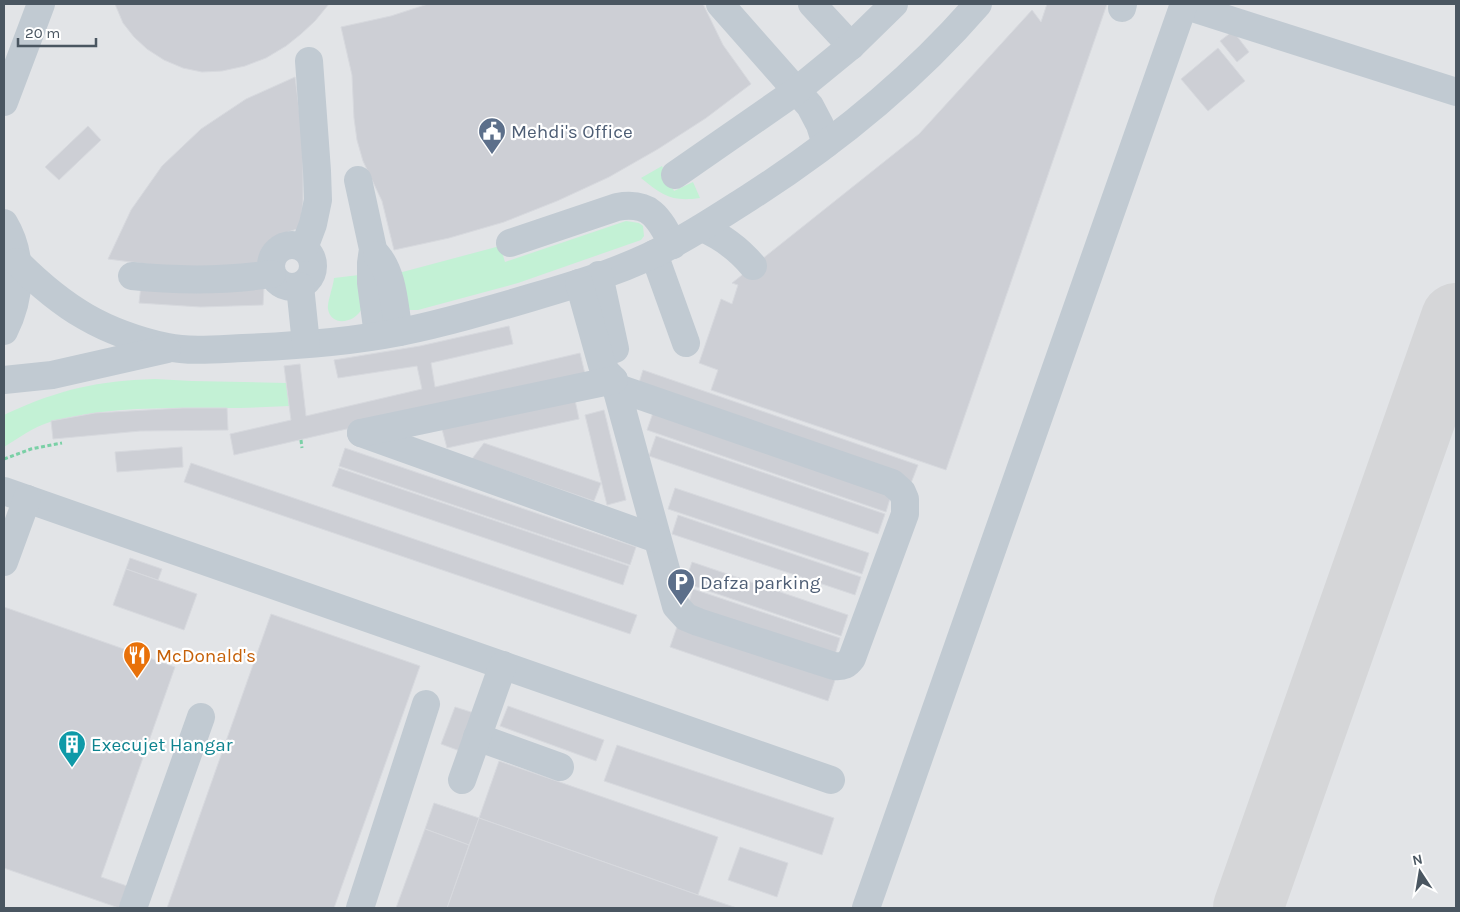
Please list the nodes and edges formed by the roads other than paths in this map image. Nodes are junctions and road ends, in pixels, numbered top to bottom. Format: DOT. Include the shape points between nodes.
graph roads {
  1 [pos="41,4"];
  2 [pos="720,4"];
  3 [pos="812,4"];
  4 [pos="894,4"];
  5 [pos="978,4"];
  6 [pos="1183,4"];
  7 [pos="851,46"];
  8 [pos="309,61"];
  9 [pos="796,91"];
  10 [pos="1456,92"];
  11 [pos="4,102"];
  12 [pos="826,144"];
  13 [pos="675,175"];
  14 [pos="358,180"];
  15 [pos="4,224"];
  16 [pos="702,228"];
  17 [pos="510,243"];
  18 [pos="304,248"];
  19 [pos="664,249"];
  20 [pos="18,262"];
  21 [pos="752,266"];
  22 [pos="272,274"];
  23 [pos="132,276"];
  24 [pos="589,279"];
  25 [pos="300,286"];
  26 [pos="4,331"];
  27 [pos="388,334"];
  28 [pos="686,343"];
  29 [pos="306,344"];
  30 [pos="171,348"];
  31 [pos="4,380"];
  32 [pos="614,384"];
  33 [pos="16,495"];
  34 [pos="657,539"];
  35 [pos="4,562"];
  36 [pos="503,665"];
  37 [pos="426,704"];
  38 [pos="201,717"];
  39 [pos="477,737"];
  40 [pos="560,767"];
  41 [pos="462,780"];
  42 [pos="830,780"];
  43 [pos="133,908"];
  44 [pos="360,908"];
  45 [pos="866,908"];
  1 -- 11 [label="street"];
  2 -- 9 [label="street"];
  3 -- 7 [label="street"];
  4 -- 7 [label="street"];
  5 -- 12 [label="street" via="899,85"];
  6 -- 10 [label="street"];
  6 -- 45 [label="street"];
  7 -- 9 [label="street"];
  8 -- 18 [label="street" via="318,200"];
  9 -- 12 [label="street" via="820,124"];
  9 -- 13 [label="street"];
  12 -- 16 [label="street"];
  14 -- 27 [label="street" via="374,249 371,282"];
  15 -- 20 [label="street"];
  16 -- 19 [label="street"];
  16 -- 21 [label="street" via="730,243"];
  17 -- 19 [label="street" via="629,205 652,212 661,222"];
  18 -- 22 [label="street" via="294,244 283,246 274,253 270,263"];
  18 -- 25 [label="street" via="313,261 313,269 311,276"];
  19 -- 24 [label="street"];
  19 -- 28 [label="street"];
  20 -- 26 [label="street" via="14,308"];
  20 -- 30 [label="street" via="43,288 104,327 137,340"];
  22 -- 23 [label="street" via="202,280"];
  22 -- 25 [label="street" via="283,286"];
  24 -- 27 [label="street" via="457,318"];
  24 -- 32 [label="street" via="602,365"];
  25 -- 29 [label="street"];
  27 -- 29 [label="street"];
  29 -- 30 [label="street" via="224,349"];
  30 -- 31 [label="street" via="52,375"];
  32 -- 34 [label="street"];
  32 -- 34 [label="street" via="361,433"];
  32 -- 34 [label="street" via="892,483 902,492 906,506 852,658 841,667 686,617 676,606"];
  33 -- 35 [label="street"];
  33 -- 36 [label="street"];
  36 -- 39 [label="street"];
  36 -- 42 [label="street"];
  37 -- 44 [label="street"];
  38 -- 43 [label="street"];
  39 -- 40 [label="street"];
  39 -- 41 [label="street"];
}
